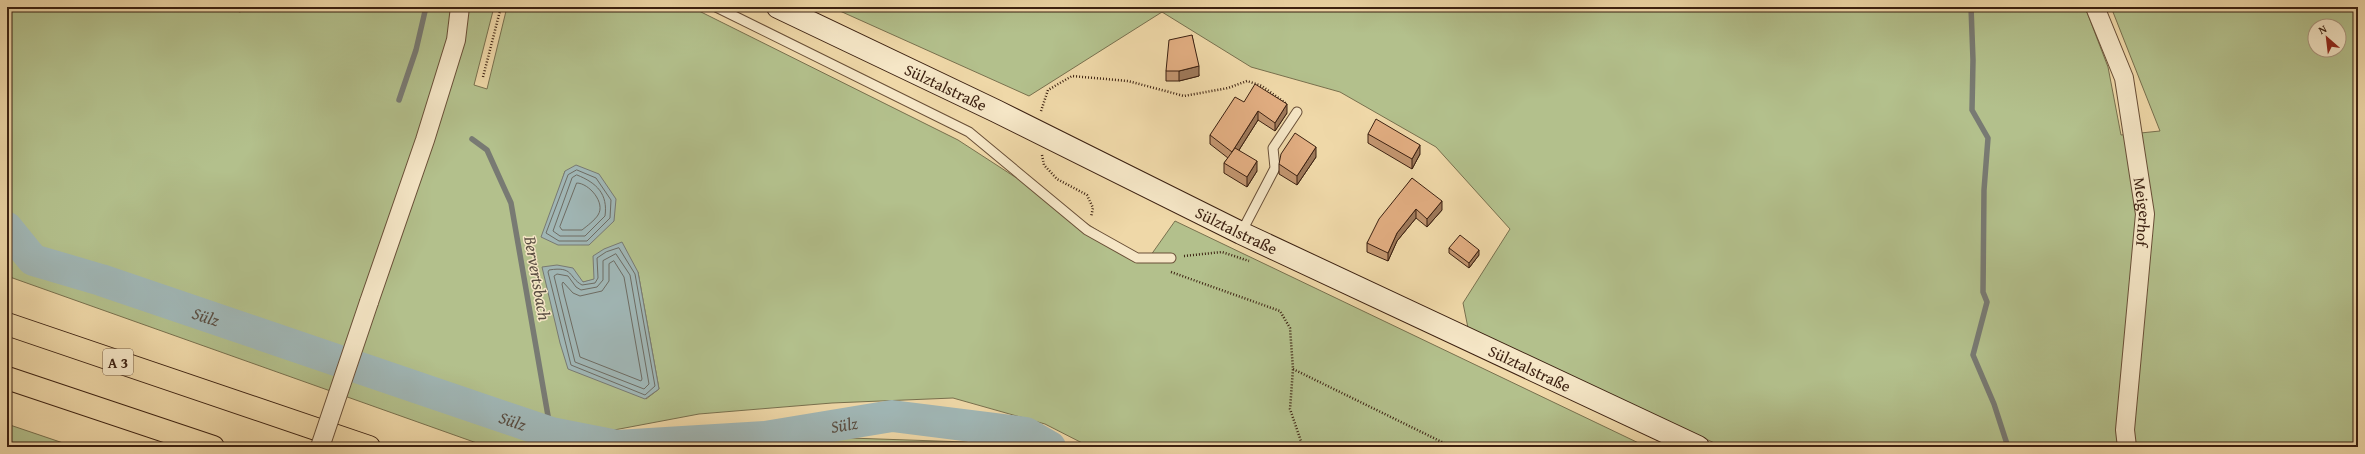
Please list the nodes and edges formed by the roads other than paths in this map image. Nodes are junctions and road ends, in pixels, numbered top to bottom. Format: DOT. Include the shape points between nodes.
graph roads {
  1 [pos="460,7"];
  2 [pos="716,7"];
  3 [pos="778,7"];
  4 [pos="2095,7"];
  5 [pos="1297,112"];
  6 [pos="1241,233"];
  7 [pos="1171,258"];
  8 [pos="7,324"];
  9 [pos="7,378"];
  10 [pos="213,447"];
  11 [pos="320,447"];
  12 [pos="368,447"];
  13 [pos="1698,447"];
  14 [pos="2127,447"];
  1 -- 11 [label="street, bridge" via="456,40 425,140"];
  2 -- 7 [label="lane" via="969,132 1087,230 1137,258"];
  3 -- 6 [label="main road, Sülztalstraße" via="996,111"];
  4 -- 14 [label="street, Meigerhof" via="2124,78 2145,214 2125,430"];
  5 -- 6 [label="lane" via="1274,148 1275,168"];
  6 -- 13 [label="main road, Sülztalstraße"];
  8 -- 12 [label="highway, A 3"];
  9 -- 10 [label="highway"];
}
